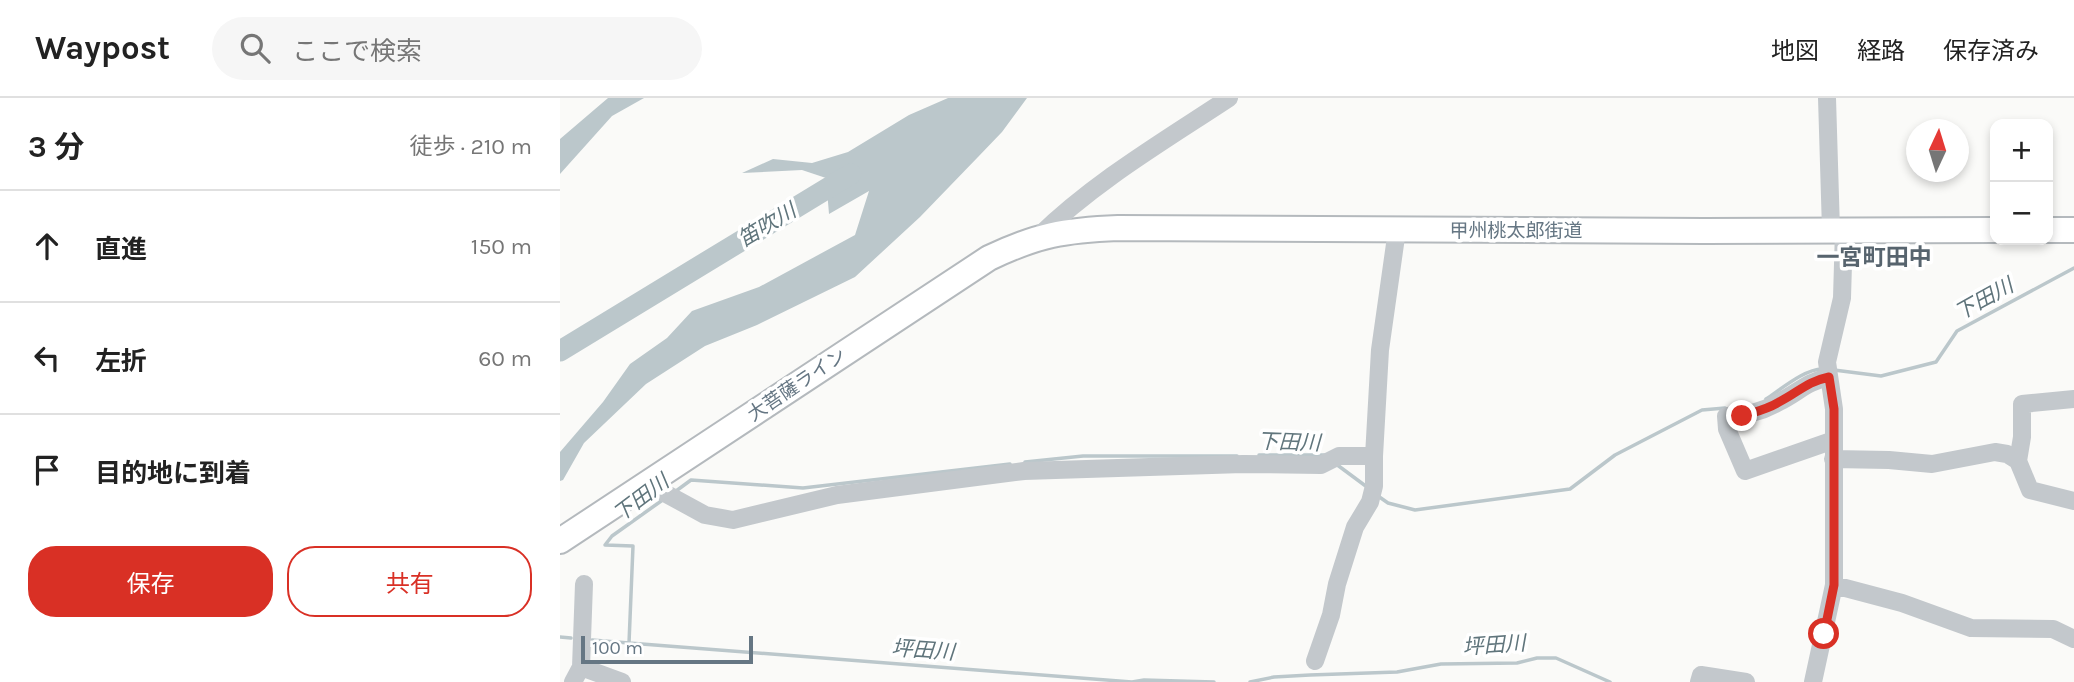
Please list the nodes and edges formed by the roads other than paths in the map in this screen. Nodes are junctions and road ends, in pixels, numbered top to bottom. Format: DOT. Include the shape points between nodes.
graph roads {
  1 [pos="1229,98"];
  2 [pos="1827,98"];
  3 [pos="1396,230"];
  4 [pos="1837,230"];
  5 [pos="1990,230"];
  6 [pos="2053,230"];
  7 [pos="2074,230"];
  8 [pos="1038,237"];
  9 [pos="1828,369"];
  10 [pos="2074,399"];
  11 [pos="1833,440"];
  12 [pos="1374,456"];
  13 [pos="1833,459"];
  14 [pos="2018,461"];
  15 [pos="653,487"];
  16 [pos="2074,501"];
  17 [pos="560,541"];
  18 [pos="584,584"];
  19 [pos="1834,585"];
  20 [pos="2074,639"];
  21 [pos="1315,661"];
  22 [pos="577,674"];
  23 [pos="622,682"];
  24 [pos="1699,682"];
  25 [pos="1746,682"];
  26 [pos="1813,682"];
  1 -- 8 [label="street" via="1130,163"];
  2 -- 4 [label="street"];
  3 -- 4 [label="highway, 甲州桃太郎街道"];
  3 -- 8 [label="highway, 甲州桃太郎街道" via="1118,228"];
  3 -- 12 [label="street" via="1380,350"];
  4 -- 5 [label="highway, 甲州桃太郎街道"];
  4 -- 9 [label="street" via="1842,298"];
  6 -- 7 [label="highway"];
  8 -- 15 [label="highway, 大菩薩ライン" via="989,258"];
  9 -- 11 [label="street"];
  9 -- 11 [label="street" via="1761,411 1726,416 1745,471"];
  10 -- 14 [label="street" via="2022,404"];
  11 -- 13 [label="street"];
  12 -- 15 [label="street" via="1339,456 1321,465 1024,471 837,495 733,520 705,515"];
  12 -- 21 [label="street" via="1372,492 1355,527"];
  13 -- 14 [label="street" via="1932,464 1995,452"];
  13 -- 19 [label="street"];
  14 -- 16 [label="street" via="2030,490"];
  15 -- 17 [label="highway, 大菩薩ライン"];
  18 -- 22 [label="street"];
  19 -- 20 [label="street" via="1971,628 2053,629"];
  19 -- 26 [label="street"];
  22 -- 23 [label="street"];
  24 -- 25 [label="street" via="1701,675"];
}
